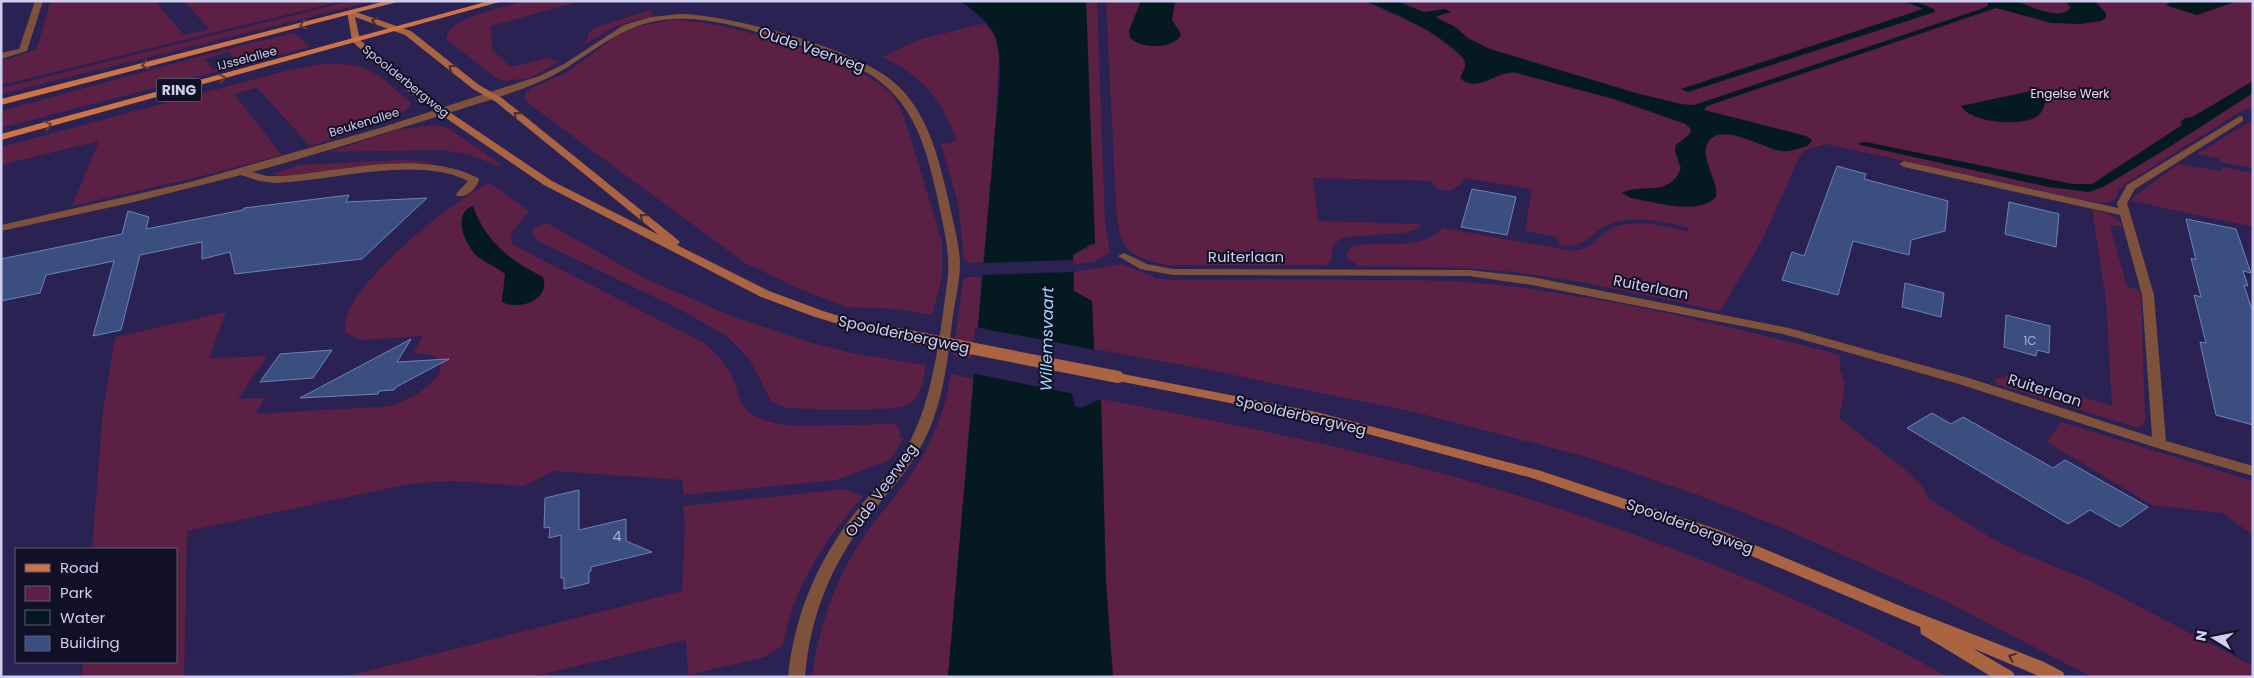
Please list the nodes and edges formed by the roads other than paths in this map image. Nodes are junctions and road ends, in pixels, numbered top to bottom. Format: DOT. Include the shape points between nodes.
graph roads {
  1 [pos="39,1"];
  2 [pos="397,1"];
  3 [pos="499,1"];
  4 [pos="350,13"];
  5 [pos="401,29"];
  6 [pos="356,41"];
  7 [pos="1,56"];
  8 [pos="492,96"];
  9 [pos="1,102"];
  10 [pos="441,111"];
  11 [pos="2240,119"];
  12 [pos="1,137"];
  13 [pos="1904,164"];
  14 [pos="244,172"];
  15 [pos="461,194"];
  16 [pos="2126,213"];
  17 [pos="1,228"];
  18 [pos="1124,256"];
  19 [pos="694,259"];
  20 [pos="2159,444"];
  21 [pos="2253,471"];
  22 [pos="1897,611"];
  23 [pos="796,677"];
  24 [pos="2007,677"];
  25 [pos="2057,677"];
  1 -- 7 [label="street" via="23,51"];
  2 -- 4 [label="main road, IJsselallee / RING"];
  3 -- 5 [label="main road, IJsselallee / RING"];
  5 -- 4 [label="main road, Spoolderbergweg, one-way"];
  4 -- 6 [label="main road, Spoolderbergweg"];
  4 -- 9 [label="main road, IJsselallee / RING, one-way"];
  5 -- 6 [label="main road, IJsselallee / RING"];
  8 -- 5 [label="main road, Spoolderbergweg, one-way"];
  6 -- 10 [label="main road, Spoolderbergweg"];
  12 -- 6 [label="main road, IJsselallee / RING, one-way"];
  8 -- 10 [label="street, Beukenallee"];
  19 -- 8 [label="main road, Spoolderbergweg, one-way"];
  8 -- 23 [label="street, Oude Veerweg" via="555,72 622,28 662,17 699,17 771,33 873,71 902,92 922,124 932,150 952,238 954,269 939,373 922,432 908,457 846,536 813,597 805,619"];
  10 -- 14 [label="street, Beukenallee"];
  10 -- 19 [label="main road, Spoolderbergweg" via="548,183"];
  11 -- 16 [label="street" via="2128,190 2122,203"];
  13 -- 16 [label="street"];
  14 -- 15 [label="street" via="274,180 440,167 459,171 474,180 472,186"];
  14 -- 17 [label="street, Beukenallee" via="106,207"];
  16 -- 20 [label="street" via="2148,295"];
  18 -- 20 [label="street, Ruiterlaan" via="1150,269 1173,272 1469,273 1532,281 1785,331 1964,381"];
  19 -- 22 [label="main road, Spoolderbergweg, bridge" via="774,298 853,324 1316,416 1536,474 1714,534"];
  20 -- 21 [label="street, Ruiterlaan"];
  22 -- 24 [label="main road, Spoolderbergweg"];
  25 -- 22 [label="main road, Spoolderbergweg, one-way"];
}
